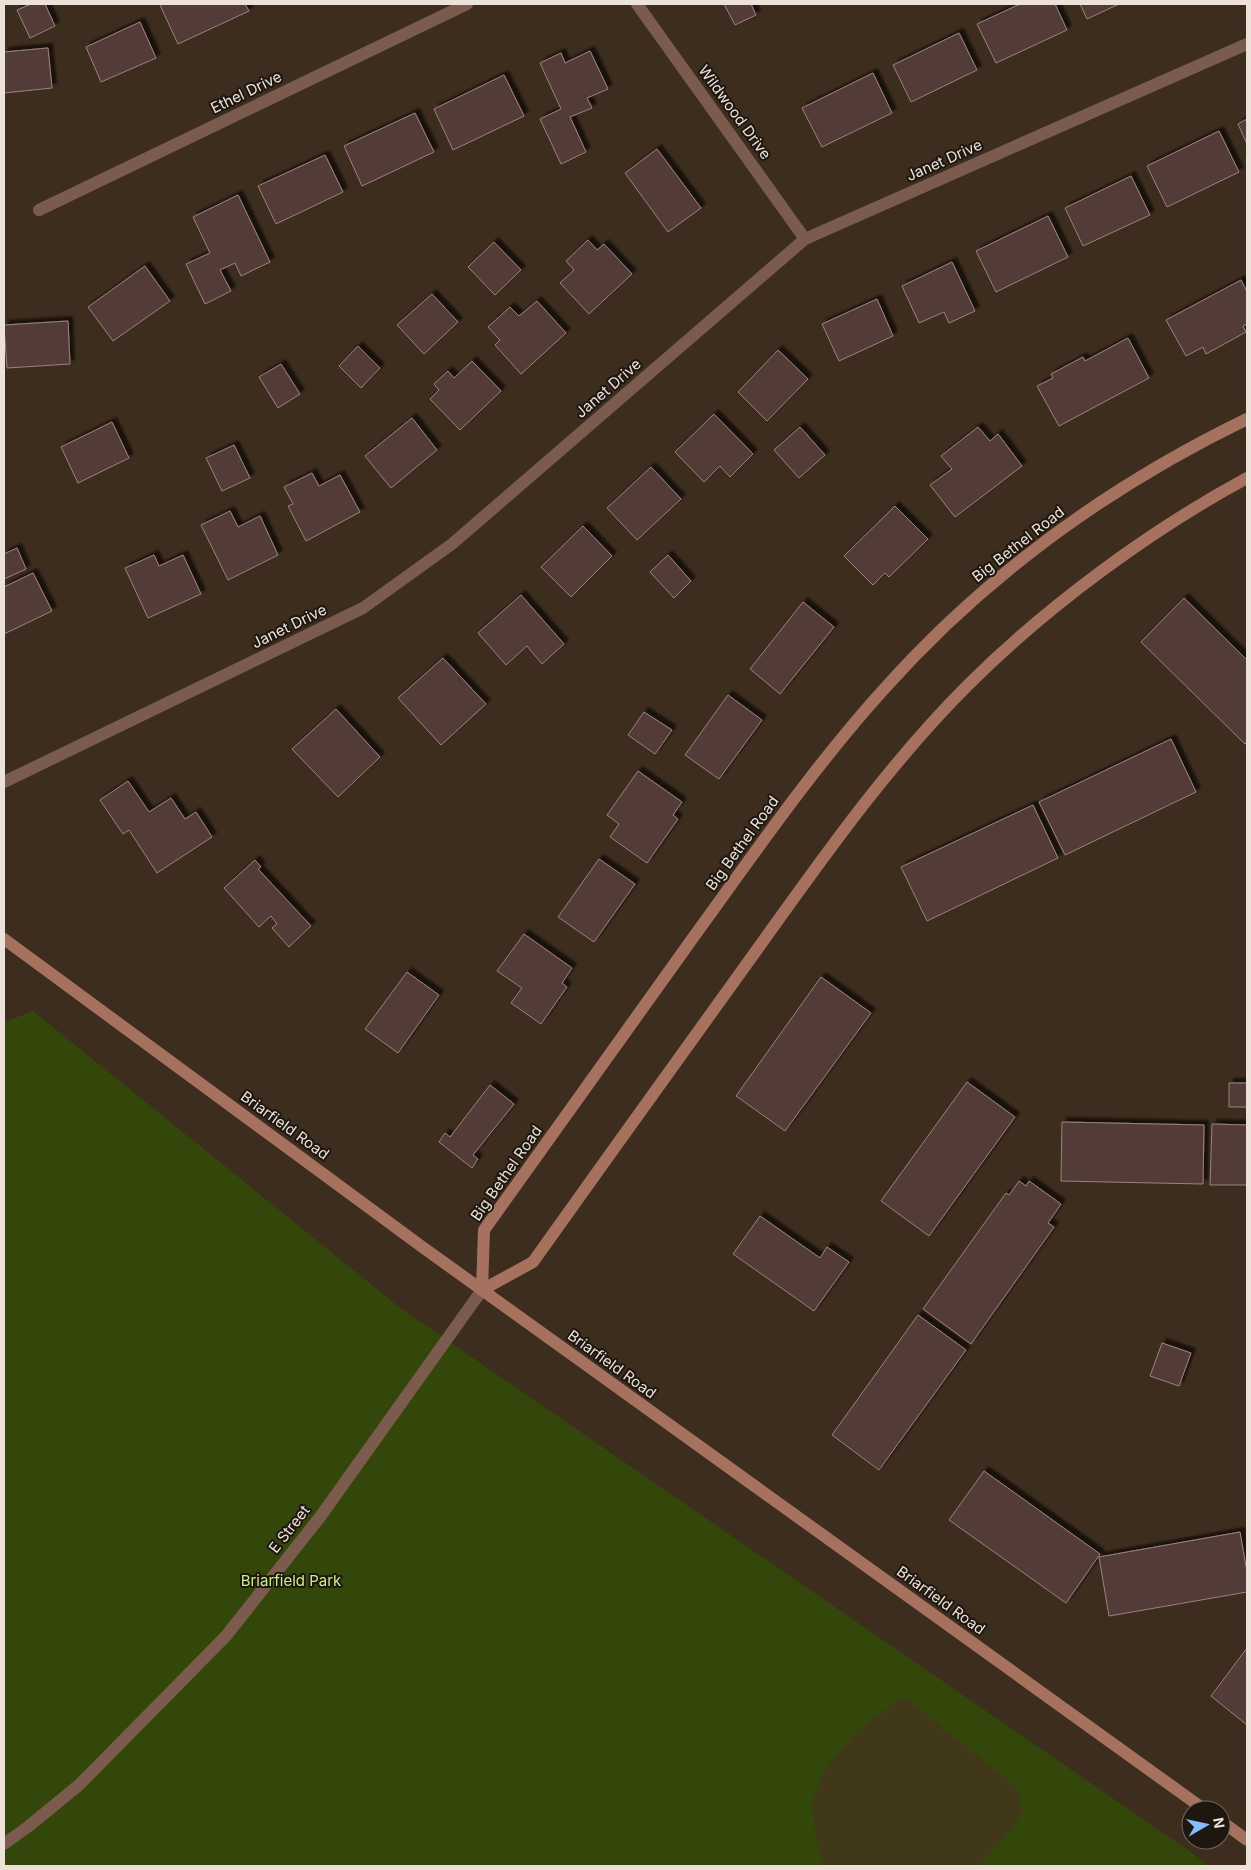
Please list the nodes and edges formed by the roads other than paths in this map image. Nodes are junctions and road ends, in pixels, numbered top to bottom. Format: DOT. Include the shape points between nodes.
graph roads {
  1 [pos="467,4"];
  2 [pos="637,4"];
  3 [pos="1247,44"];
  4 [pos="39,210"];
  5 [pos="806,239"];
  6 [pos="1247,419"];
  7 [pos="1247,478"];
  8 [pos="4,782"];
  9 [pos="4,939"];
  10 [pos="482,1290"];
  11 [pos="1191,1800"];
  12 [pos="1231,1828"];
  13 [pos="1247,1840"];
  14 [pos="4,1844"];
  1 -- 4 [label="street, Ethel Drive"];
  2 -- 5 [label="street, Wildwood Drive"];
  3 -- 5 [label="street, Janet Drive"];
  5 -- 8 [label="street, Janet Drive" via="452,544 363,608"];
  6 -- 10 [label="main road, Big Bethel Road" via="1170,459 1070,523 969,604 886,687 813,773 484,1230"];
  7 -- 10 [label="main road" via="1140,544 1071,595 967,686 893,766 838,838 533,1262"];
  9 -- 10 [label="main road, Briarfield Road"];
  10 -- 11 [label="main road, Briarfield Road"];
  10 -- 14 [label="street, E Street" via="320,1516 226,1636 79,1785"];
  12 -- 13 [label="main road"];
}
